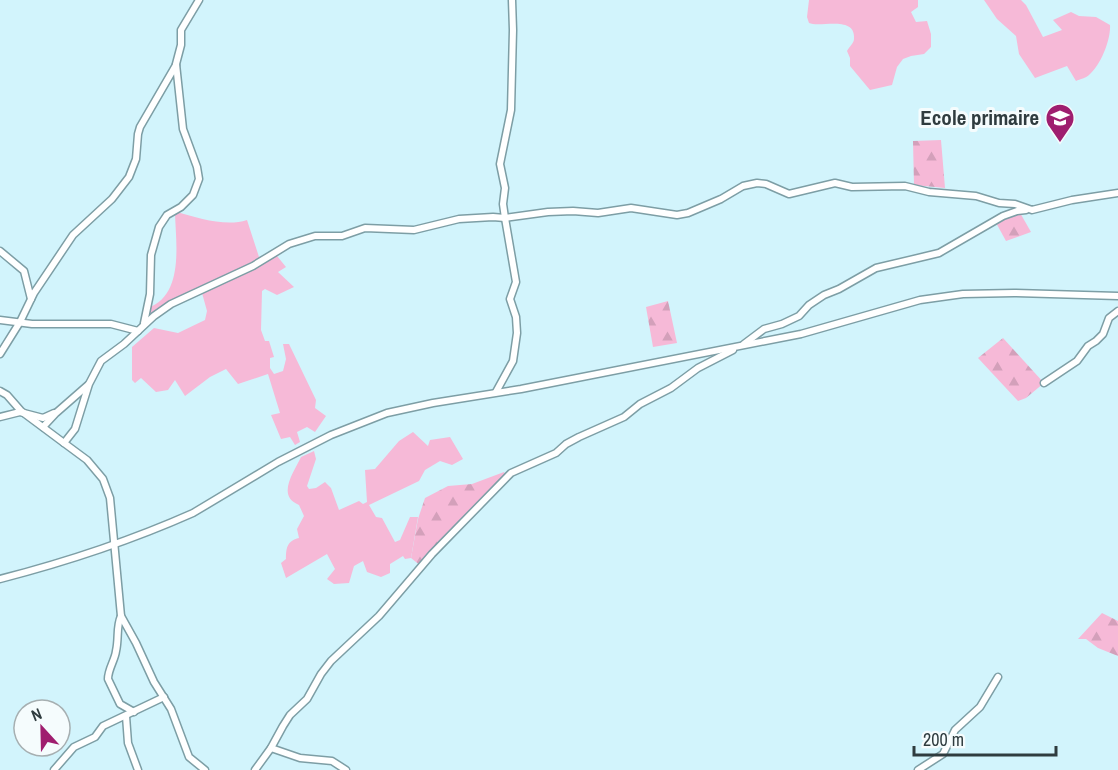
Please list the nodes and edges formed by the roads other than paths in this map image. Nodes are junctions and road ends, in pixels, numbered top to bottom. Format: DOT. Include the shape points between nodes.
graph roads {
  1 [pos="199,0"];
  2 [pos="512,0"];
  3 [pos="176,64"];
  4 [pos="1118,193"];
  5 [pos="1032,210"];
  6 [pos="505,218"];
  7 [pos="0,251"];
  8 [pos="1118,296"];
  9 [pos="30,303"];
  10 [pos="1118,311"];
  11 [pos="0,320"];
  12 [pos="20,322"];
  13 [pos="144,325"];
  14 [pos="138,332"];
  15 [pos="743,345"];
  16 [pos="0,354"];
  17 [pos="1044,383"];
  18 [pos="89,384"];
  19 [pos="0,391"];
  20 [pos="496,392"];
  21 [pos="23,412"];
  22 [pos="56,412"];
  23 [pos="0,417"];
  24 [pos="43,427"];
  25 [pos="63,443"];
  26 [pos="115,546"];
  27 [pos="0,579"];
  28 [pos="121,616"];
  29 [pos="998,677"];
  30 [pos="164,697"];
  31 [pos="134,712"];
  32 [pos="126,717"];
  33 [pos="271,748"];
  34 [pos="54,770"];
  35 [pos="138,770"];
  36 [pos="205,770"];
  37 [pos="255,770"];
  38 [pos="346,770"];
  39 [pos="918,770"];
  1 -- 3 [label="street" via="181,30"];
  2 -- 6 [label="street" via="511,110 500,164"];
  3 -- 9 [label="street" via="140,127 129,177 112,199 73,235"];
  3 -- 13 [label="street" via="183,129 199,179 193,195 168,214 159,227 151,255"];
  4 -- 5 [label="street"];
  5 -- 6 [label="street" via="976,196 905,186 852,187 835,183 789,194 758,183 677,215 631,208"];
  5 -- 15 [label="street" via="1003,216 939,253 876,268 824,294 799,316 764,330"];
  6 -- 13 [label="street" via="459,219 414,230 365,228 342,236 300,239 171,304"];
  6 -- 20 [label="street" via="516,282 510,299 517,333 513,361"];
  7 -- 9 [label="street" via="24,271"];
  8 -- 15 [label="street" via="963,294 901,304 801,334"];
  9 -- 12 [label="street"];
  10 -- 17 [label="street" via="1077,360"];
  11 -- 12 [label="street"];
  12 -- 14 [label="street" via="111,324"];
  12 -- 16 [label="street"];
  13 -- 14 [label="street"];
  14 -- 18 [label="street" via="106,357"];
  15 -- 20 [label="street"];
  15 -- 33 [label="street" via="698,368 624,417 511,473 432,554 379,616 331,661 308,699 290,715"];
  18 -- 22 [label="street"];
  18 -- 25 [label="street" via="75,429"];
  19 -- 21 [label="street"];
  20 -- 26 [label="street" via="394,411 362,422 279,462 193,513"];
  21 -- 22 [label="street" via="41,418"];
  21 -- 23 [label="street"];
  21 -- 24 [label="street"];
  22 -- 24 [label="street"];
  24 -- 25 [label="street"];
  25 -- 26 [label="street" via="87,460 103,479 110,498"];
  26 -- 27 [label="street"];
  26 -- 28 [label="street"];
  28 -- 30 [label="street"];
  28 -- 31 [label="street" via="108,679 120,704"];
  29 -- 39 [label="street" via="980,707 955,730 943,754"];
  30 -- 31 [label="street"];
  30 -- 36 [label="street" via="189,757"];
  31 -- 32 [label="street"];
  32 -- 34 [label="street" via="105,725 95,736 74,747"];
  32 -- 35 [label="street" via="128,743"];
  33 -- 37 [label="street"];
  33 -- 38 [label="street" via="300,758 332,761"];
}
